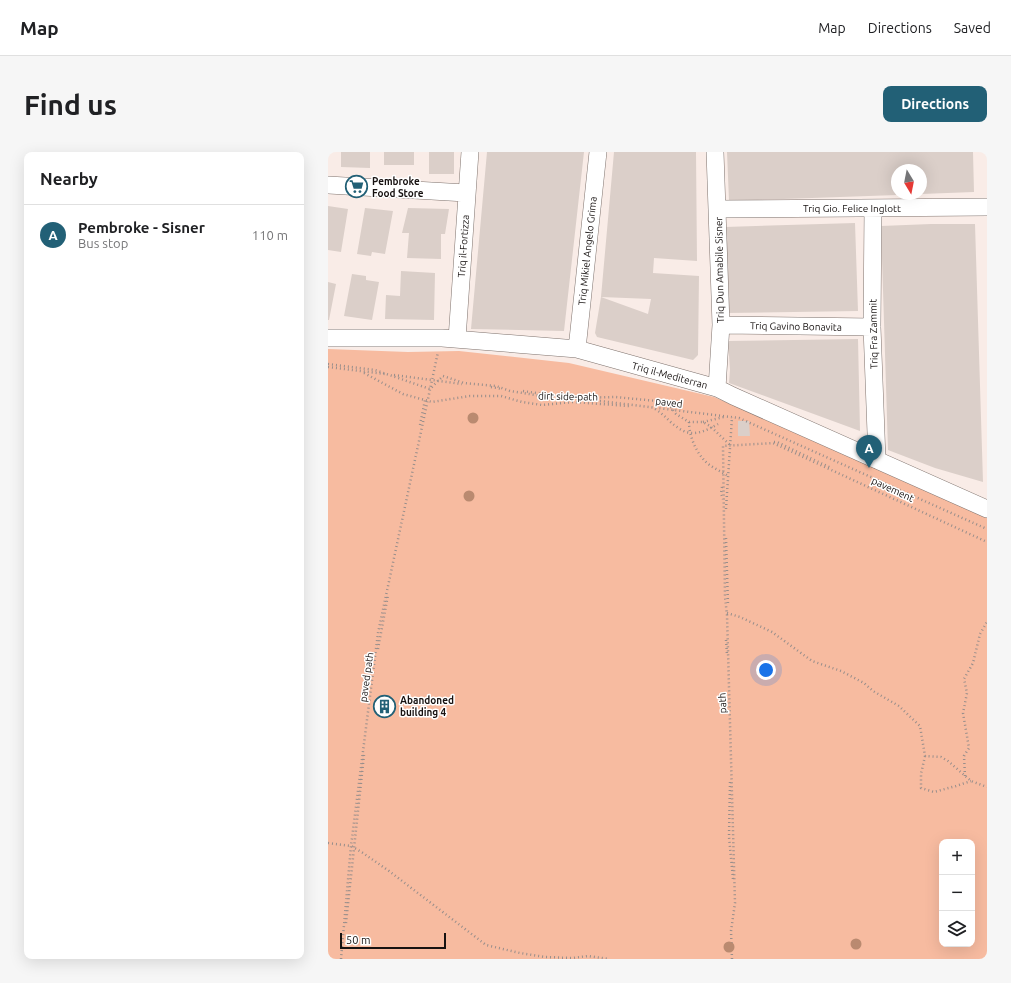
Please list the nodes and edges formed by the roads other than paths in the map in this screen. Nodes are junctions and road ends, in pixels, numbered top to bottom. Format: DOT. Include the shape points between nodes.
graph roads {
  1 [pos="470,152"];
  2 [pos="598,152"];
  3 [pos="715,152"];
  4 [pos="328,185"];
  5 [pos="466,193"];
  6 [pos="987,207"];
  7 [pos="717,208"];
  8 [pos="873,208"];
  9 [pos="720,325"];
  10 [pos="872,327"];
  11 [pos="328,338"];
  12 [pos="449,339"];
  13 [pos="577,350"];
  14 [pos="717,388"];
  15 [pos="877,460"];
  16 [pos="987,509"];
  1 -- 5 [label="street, Triq il-Fortizza"];
  2 -- 13 [label="street, Triq Mikiel Angelo Grima"];
  3 -- 7 [label="street, Triq Dun Amabile Sisner"];
  4 -- 5 [label="street"];
  5 -- 12 [label="street, Triq il-Fortizza"];
  6 -- 8 [label="street, Triq Gio. Felice Inglott"];
  7 -- 8 [label="street, Triq Gio. Felice Inglott"];
  7 -- 9 [label="street, Triq Dun Amabile Sisner"];
  8 -- 10 [label="street, Triq Fra Zammit"];
  9 -- 10 [label="street, Triq Gavino Bonavita"];
  9 -- 14 [label="street, Triq Dun Amabile Sisner"];
  10 -- 15 [label="street, Triq Fra Zammit"];
  11 -- 12 [label="street, Triq il-Mediterran"];
  12 -- 13 [label="street, Triq il-Mediterran"];
  13 -- 14 [label="street, Triq il-Mediterran"];
  14 -- 15 [label="street, Triq il-Mediterran"];
  15 -- 16 [label="street, Triq il-Mediterran"];
}
